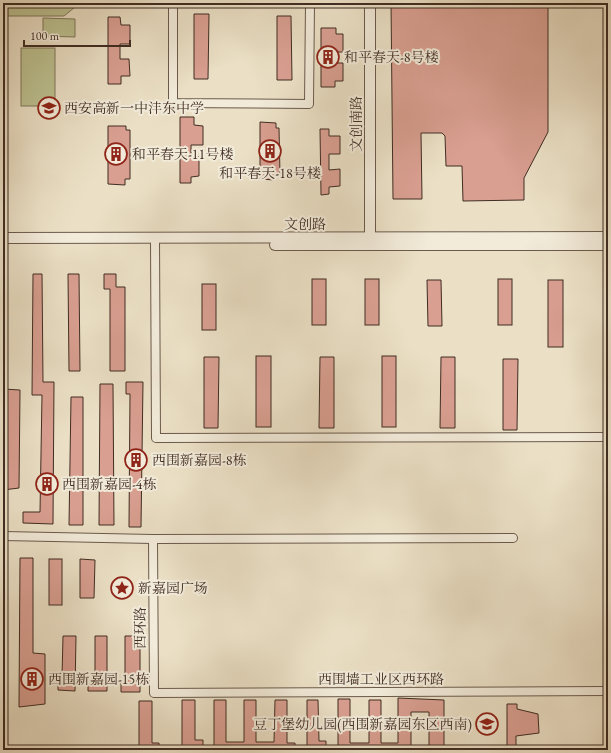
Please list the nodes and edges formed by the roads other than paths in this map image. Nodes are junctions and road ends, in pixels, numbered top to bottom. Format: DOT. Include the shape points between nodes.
graph roads {
  1 [pos="173,3"];
  2 [pos="310,3"];
  3 [pos="370,3"];
  4 [pos="608,237"];
  5 [pos="3,238"];
  6 [pos="155,242"];
  7 [pos="370,242"];
  8 [pos="3,245"];
  9 [pos="608,245"];
  10 [pos="608,437"];
  11 [pos="3,536"];
  12 [pos="513,538"];
  13 [pos="153,540"];
  14 [pos="608,691"];
  15 [pos="154,693"];
  1 -- 2 [label="street" via="173,103 309,104"];
  3 -- 7 [label="street, 文创南路"];
  4 -- 7 [label="street, 文创路"];
  5 -- 6 [label="street, 文创路"];
  6 -- 7 [label="street, 文创路"];
  6 -- 8 [label="street, 文创路"];
  6 -- 10 [label="street" via="156,438"];
  7 -- 9 [label="street, 文创路"];
  11 -- 13 [label="street"];
  12 -- 13 [label="street"];
  13 -- 15 [label="street, 西环路"];
  14 -- 15 [label="street, 西围墙工业区西环路"];
}
